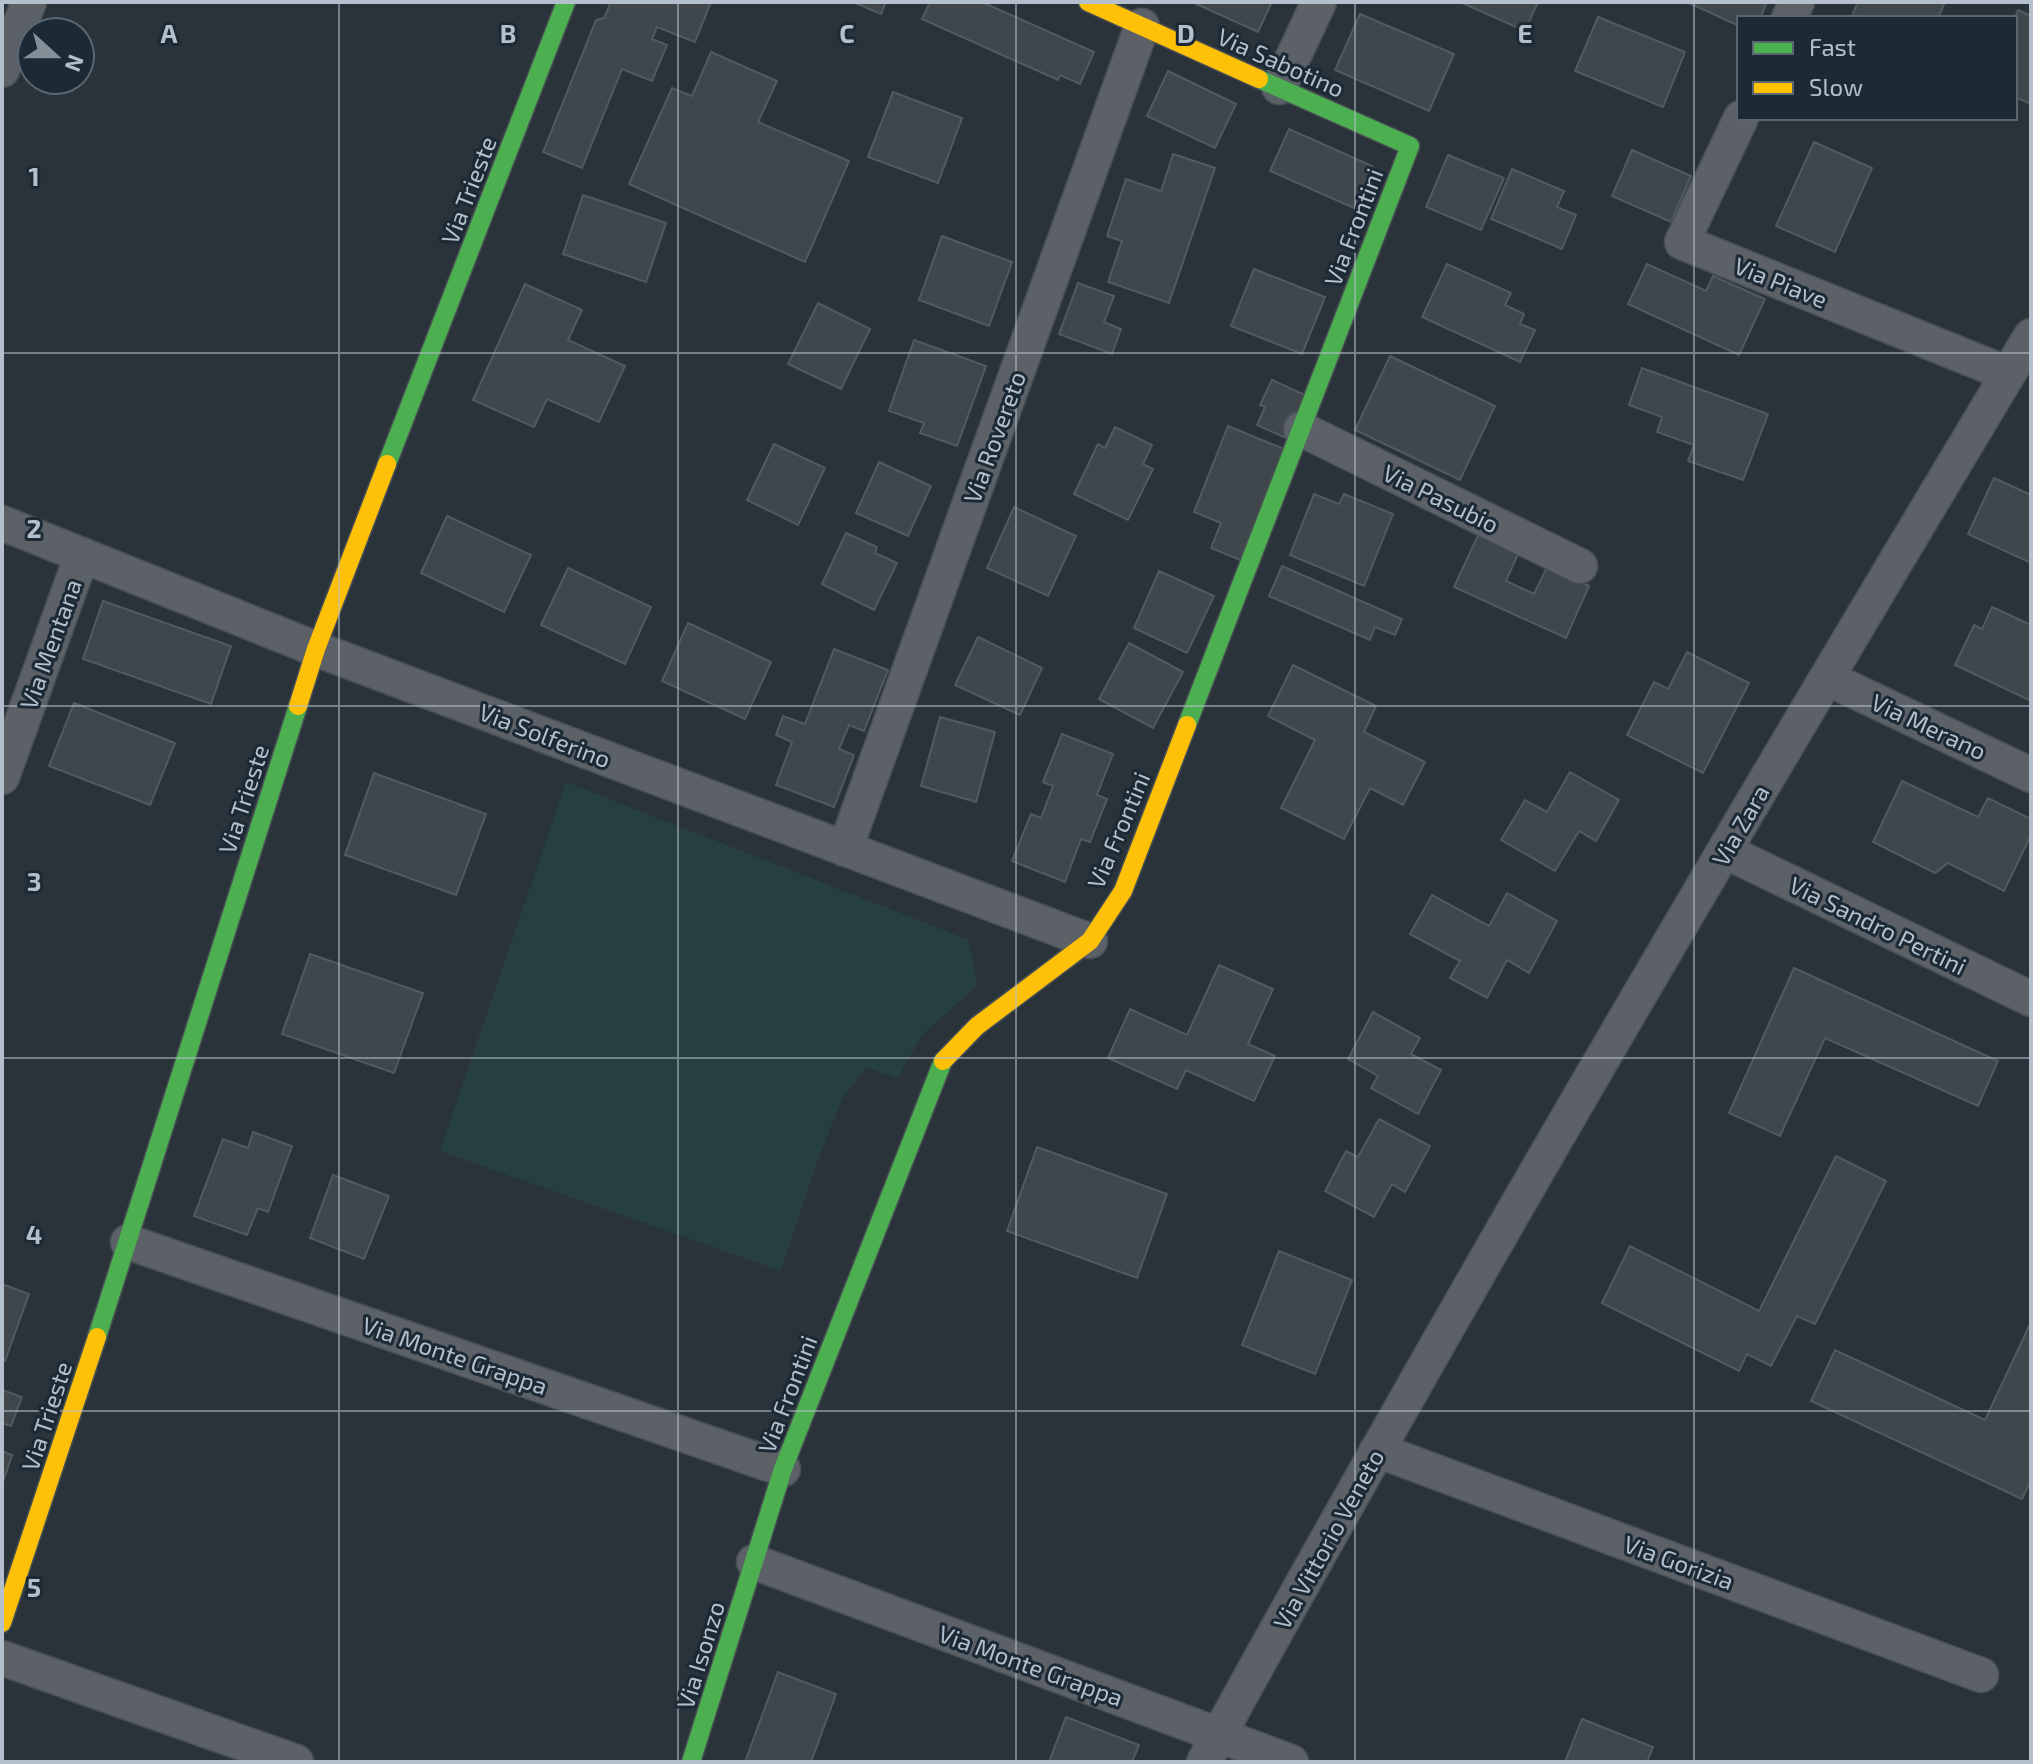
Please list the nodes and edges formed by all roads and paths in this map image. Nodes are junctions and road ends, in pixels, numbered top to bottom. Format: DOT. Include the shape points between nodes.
graph roads {
  1 [pos="566,2"];
  2 [pos="1088,2"];
  3 [pos="1319,2"];
  4 [pos="16,21"];
  5 [pos="1142,26"];
  6 [pos="2,70"];
  7 [pos="1279,87"];
  8 [pos="1740,120"];
  9 [pos="1410,146"];
  10 [pos="2031,336"];
  11 [pos="2008,374"];
  12 [pos="1301,429"];
  13 [pos="2,523"];
  14 [pos="82,555"];
  15 [pos="1580,566"];
  16 [pos="316,649"];
  17 [pos="1827,678"];
  18 [pos="2031,775"];
  19 [pos="2,777"];
  20 [pos="845,849"];
  21 [pos="1725,851"];
  22 [pos="1090,941"];
  23 [pos="2031,999"];
  24 [pos="128,1242"];
  25 [pos="1453,1318"];
  26 [pos="1377,1450"];
  27 [pos="783,1469"];
  28 [pos="754,1562"];
  29 [pos="2,1623"];
  30 [pos="2,1658"];
  31 [pos="1981,1675"];
  32 [pos="1211,1749"];
  33 [pos="296,1762"];
  34 [pos="691,1762"];
  35 [pos="1291,1762"];
  1 -- 16 [label="street, Via Trieste"];
  2 -- 5 [label="street, Via Sabotino"];
  3 -- 7 [label="street"];
  4 -- 6 [label="street"];
  5 -- 7 [label="street, Via Sabotino"];
  5 -- 20 [label="street, Via Rovereto"];
  7 -- 9 [label="street, Via Sabotino"];
  8 -- 11 [label="street, Via Piave" via="1682,242"];
  9 -- 12 [label="street, Via Frontini"];
  10 -- 11 [label="street, Via Zara"];
  11 -- 17 [label="street, Via Zara"];
  12 -- 15 [label="street, Via Pasubio"];
  12 -- 22 [label="street, Via Frontini" via="1123,891"];
  13 -- 14 [label="street, Via Solferino"];
  14 -- 16 [label="street, Via Solferino"];
  14 -- 19 [label="street, Via Mentana"];
  16 -- 20 [label="street, Via Solferino"];
  16 -- 24 [label="street, Via Trieste"];
  17 -- 18 [label="street, Via Merano"];
  17 -- 21 [label="street, Via Zara"];
  20 -- 22 [label="street, Via Solferino"];
  21 -- 23 [label="street, Via Sandro Pertini"];
  21 -- 25 [label="street, Via Zara"];
  22 -- 27 [label="street, Via Frontini" via="977,1026 944,1058"];
  24 -- 27 [label="street, Via Monte Grappa"];
  24 -- 29 [label="street, Via Trieste"];
  25 -- 26 [label="street, Via Vittorio Veneto"];
  26 -- 31 [label="street, Via Gorizia"];
  26 -- 32 [label="street, Via Vittorio Veneto"];
  27 -- 28 [label="street, Via Frontini"];
  28 -- 32 [label="street, Via Monte Grappa"];
  28 -- 34 [label="street, Via Isonzo"];
  30 -- 33 [label="street"];
  32 -- 35 [label="street"];
}
